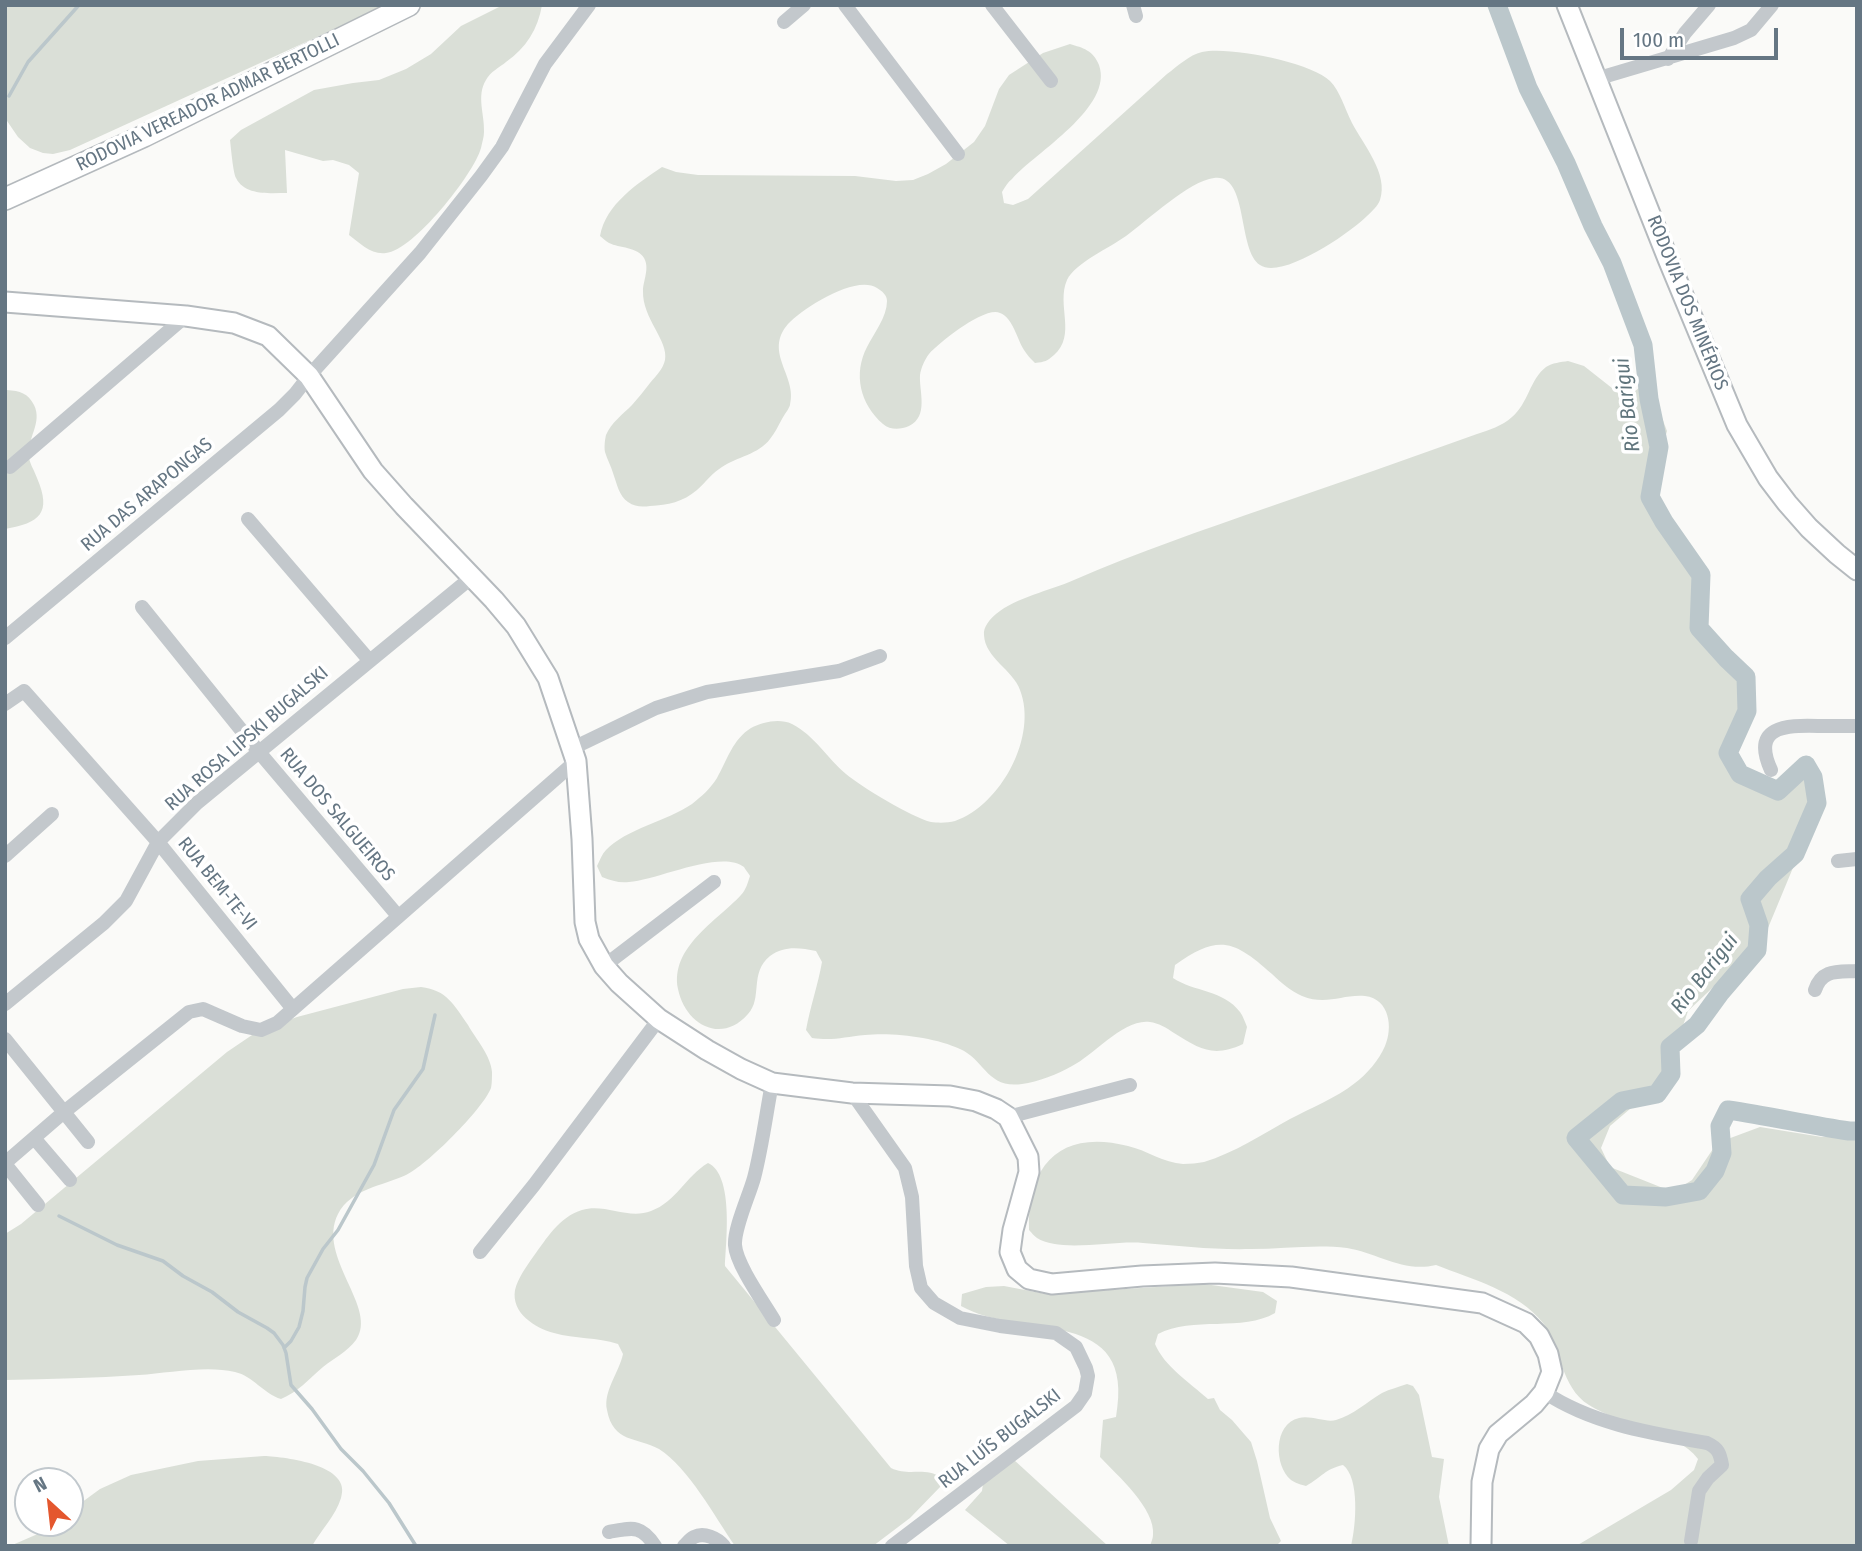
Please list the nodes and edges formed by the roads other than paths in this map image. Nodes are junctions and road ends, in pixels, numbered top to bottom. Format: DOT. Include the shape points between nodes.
graph roads {
  1 [pos="409,5"];
  2 [pos="589,5"];
  3 [pos="804,5"];
  4 [pos="845,5"];
  5 [pos="992,5"];
  6 [pos="1567,5"];
  7 [pos="1709,5"];
  8 [pos="1772,5"];
  9 [pos="784,23"];
  10 [pos="1668,59"];
  11 [pos="1596,79"];
  12 [pos="1051,81"];
  13 [pos="958,154"];
  14 [pos="5,199"];
  15 [pos="5,302"];
  16 [pos="186,316"];
  17 [pos="309,376"];
  18 [pos="10,467"];
  19 [pos="248,519"];
  20 [pos="1857,570"];
  21 [pos="472,577"];
  22 [pos="142,607"];
  23 [pos="5,638"];
  24 [pos="880,656"];
  25 [pos="369,660"];
  26 [pos="5,704"];
  27 [pos="1857,726"];
  28 [pos="259,752"];
  29 [pos="574,755"];
  30 [pos="1771,770"];
  31 [pos="52,814"];
  32 [pos="158,842"];
  33 [pos="5,856"];
  34 [pos="1857,859"];
  35 [pos="1838,860"];
  36 [pos="714,882"];
  37 [pos="398,916"];
  38 [pos="604,966"];
  39 [pos="1857,971"];
  40 [pos="1815,990"];
  41 [pos="5,1004"];
  42 [pos="293,1009"];
  43 [pos="659,1019"];
  44 [pos="5,1039"];
  45 [pos="772,1083"];
  46 [pos="1130,1085"];
  47 [pos="852,1093"];
  48 [pos="64,1112"];
  49 [pos="1008,1117"];
  50 [pos="34,1138"];
  51 [pos="88,1142"];
  52 [pos="5,1163"];
  53 [pos="70,1180"];
  54 [pos="38,1205"];
  55 [pos="480,1252"];
  56 [pos="774,1320"];
  57 [pos="1544,1392"];
  58 [pos="609,1532"];
  59 [pos="1691,1541"];
  60 [pos="655,1546"];
  61 [pos="684,1546"];
  62 [pos="724,1546"];
  63 [pos="892,1546"];
  64 [pos="1481,1546"];
  1 -- 14 [label="highway, RODOVIA VEREADOR ADMAR BERTOLLI"];
  2 -- 17 [label="street, RUA DAS ARAPONGAS" via="545,64 502,147 481,176 420,253"];
  3 -- 9 [label="street"];
  4 -- 13 [label="street"];
  5 -- 12 [label="street"];
  6 -- 11 [label="main road, RODOVIA DOS MINÉRIOS"];
  7 -- 10 [label="street"];
  8 -- 10 [label="street" via="1744,34"];
  10 -- 11 [label="street"];
  11 -- 20 [label="main road, RODOVIA DOS MINÉRIOS" via="1737,425 1787,503"];
  15 -- 16 [label="main road"];
  16 -- 17 [label="main road" via="234,323 268,336"];
  16 -- 18 [label="street"];
  17 -- 21 [label="main road" via="373,471"];
  17 -- 23 [label="street, RUA DAS ARAPONGAS" via="279,410"];
  19 -- 25 [label="street"];
  21 -- 25 [label="street, RUA ROSA LIPSKI BUGALSKI"];
  21 -- 29 [label="main road" via="516,626 548,678"];
  22 -- 28 [label="street, RUA DOS SALGUEIROS"];
  24 -- 29 [label="street" via="839,671 707,692 656,708"];
  25 -- 28 [label="street, RUA ROSA LIPSKI BUGALSKI"];
  26 -- 32 [label="street, RUA BEM-TE-VI" via="24,691"];
  27 -- 30 [label="street" via="1790,725 1777,729 1765,749"];
  28 -- 32 [label="street, RUA ROSA LIPSKI BUGALSKI"];
  28 -- 37 [label="street, RUA DOS SALGUEIROS"];
  29 -- 37 [label="street"];
  29 -- 38 [label="main road" via="585,922"];
  31 -- 33 [label="street"];
  32 -- 41 [label="street, RUA ROSA LIPSKI BUGALSKI" via="126,901"];
  32 -- 42 [label="street, RUA BEM-TE-VI"];
  34 -- 35 [label="street"];
  36 -- 38 [label="street"];
  37 -- 42 [label="street"];
  38 -- 43 [label="main road"];
  39 -- 40 [label="street" via="1824,975"];
  42 -- 48 [label="street" via="261,1030 203,1009 189,1012"];
  43 -- 45 [label="main road"];
  43 -- 55 [label="street"];
  44 -- 48 [label="street"];
  45 -- 47 [label="main road"];
  45 -- 56 [label="street" via="756,1170 734,1247"];
  46 -- 49 [label="street"];
  47 -- 49 [label="main road" via="950,1096 976,1101"];
  47 -- 63 [label="street, RUA LUÍS BUGALSKI" via="905,1168 921,1288 934,1303 960,1318 1056,1333 1076,1347 1088,1376 1085,1393 1076,1406"];
  48 -- 50 [label="street"];
  48 -- 51 [label="street"];
  49 -- 57 [label="main road" via="1028,1157 1029,1172 1010,1252 1017,1269 1029,1279 1052,1284 1142,1276 1291,1277 1482,1303 1526,1323 1539,1336 1552,1372"];
  50 -- 52 [label="street"];
  50 -- 53 [label="street"];
  52 -- 54 [label="street"];
  57 -- 59 [label="street" via="1591,1417 1715,1447 1722,1465 1699,1491"];
  57 -- 64 [label="main road" via="1498,1434 1489,1449 1482,1482"];
  58 -- 60 [label="street" via="639,1529"];
  61 -- 62 [label="street" via="695,1536 707,1535"];
}
